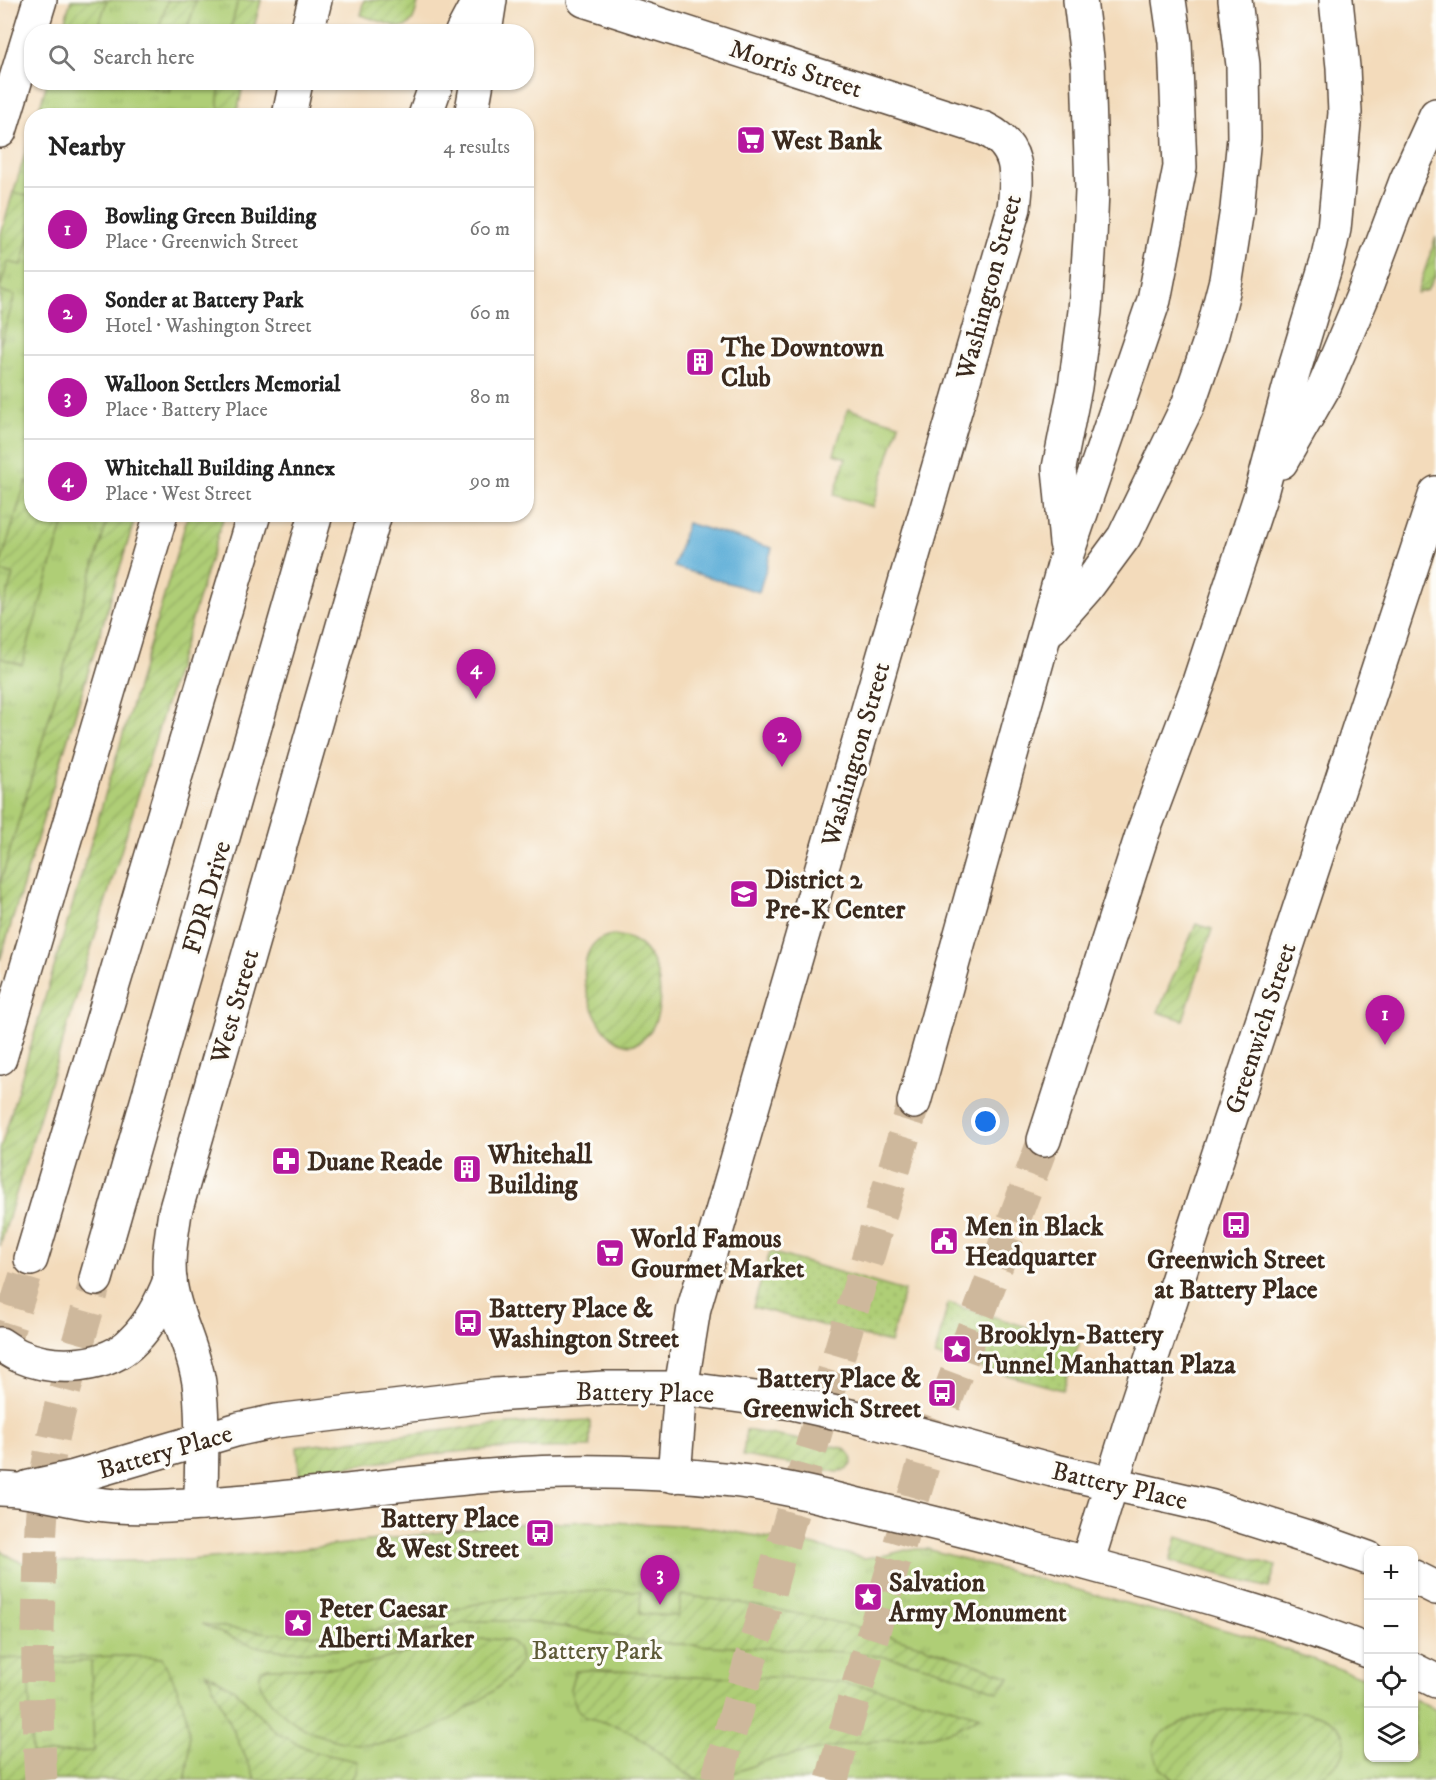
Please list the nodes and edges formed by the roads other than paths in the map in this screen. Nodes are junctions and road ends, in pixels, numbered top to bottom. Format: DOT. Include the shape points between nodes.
graph roads {
  1 [pos="40,0"];
  2 [pos="315,0"];
  3 [pos="479,0"];
  4 [pos="490,0"];
  5 [pos="584,0"];
  6 [pos="1080,0"];
  7 [pos="1169,0"];
  8 [pos="1234,0"];
  9 [pos="1336,0"];
  10 [pos="32,24"];
  11 [pos="309,24"];
  12 [pos="466,24"];
  13 [pos="486,24"];
  14 [pos="24,50"];
  15 [pos="294,90"];
  16 [pos="434,90"];
  17 [pos="476,90"];
  18 [pos="291,108"];
  19 [pos="428,108"];
  20 [pos="472,108"];
  21 [pos="1436,116"];
  22 [pos="1,121"];
  23 [pos="1005,142"];
  24 [pos="1436,493"];
  25 [pos="1260,497"];
  26 [pos="159,522"];
  27 [pos="252,522"];
  28 [pos="314,522"];
  29 [pos="373,522"];
  30 [pos="1067,554"];
  31 [pos="1046,634"];
  32 [pos="0,1058"];
  33 [pos="914,1102"];
  34 [pos="1044,1140"];
  35 [pos="31,1259"];
  36 [pos="96,1279"];
  37 [pos="170,1280"];
  38 [pos="0,1344"];
  39 [pos="681,1389"];
  40 [pos="200,1439"];
  41 [pos="674,1476"];
  42 [pos="1112,1483"];
  43 [pos="10,1489"];
  44 [pos="201,1504"];
  45 [pos="1364,1557"];
  46 [pos="1087,1563"];
  47 [pos="1418,1579"];
  48 [pos="1436,1588"];
  49 [pos="1364,1650"];
  50 [pos="1418,1672"];
  51 [pos="1436,1681"];
  1 -- 10 [label="main road"];
  2 -- 11 [label="main road"];
  3 -- 12 [label="main road"];
  4 -- 13 [label="main road"];
  5 -- 23 [label="main road, Morris Street" via="985,129"];
  6 -- 30 [label="main road" via="1088,66 1091,210 1082,337 1059,468"];
  7 -- 30 [label="main road" via="1176,63 1179,167 1168,230 1154,300"];
  8 -- 31 [label="main road" via="1243,65 1244,138 1238,209 1211,338 1188,405 1124,537"];
  9 -- 25 [label="main road" via="1345,113 1334,229"];
  14 -- 22 [label="main road"];
  15 -- 18 [label="main road"];
  16 -- 19 [label="main road"];
  17 -- 20 [label="main road"];
  21 -- 25 [label="main road" via="1325,385"];
  23 -- 39 [label="main road, Washington Street" via="1016,167 1014,208 694,1308"];
  24 -- 42 [label="main road, Greenwich Street"];
  25 -- 34 [label="main road" via="1198,685 1142,835"];
  26 -- 32 [label="main road"];
  27 -- 35 [label="main road"];
  28 -- 36 [label="main road, FDR Drive"];
  29 -- 37 [label="main road, West Street" via="175,1212"];
  30 -- 31 [label="main road"];
  31 -- 33 [label="main road"];
  37 -- 38 [label="main road" via="149,1322 133,1342 114,1356 68,1366 46,1364 20,1356"];
  37 -- 40 [label="main road, West Street" via="199,1384"];
  39 -- 40 [label="main road, Battery Place" via="604,1388 494,1395 276,1421"];
  39 -- 41 [label="main road, Washington Street"];
  39 -- 42 [label="main road, Battery Place" via="792,1403"];
  40 -- 43 [label="main road, Battery Place" via="75,1477"];
  40 -- 44 [label="main road, West Street"];
  41 -- 44 [label="main road, Battery Place" via="503,1474 284,1499"];
  41 -- 46 [label="main road, Battery Place" via="772,1486"];
  42 -- 45 [label="main road, Battery Place" via="1209,1506"];
  42 -- 46 [label="main road, Greenwich Street"];
  43 -- 44 [label="main road, Battery Place" via="99,1505"];
  46 -- 49 [label="main road, Battery Place" via="1262,1614"];
  47 -- 48 [label="main road"];
  50 -- 51 [label="main road"];
}
